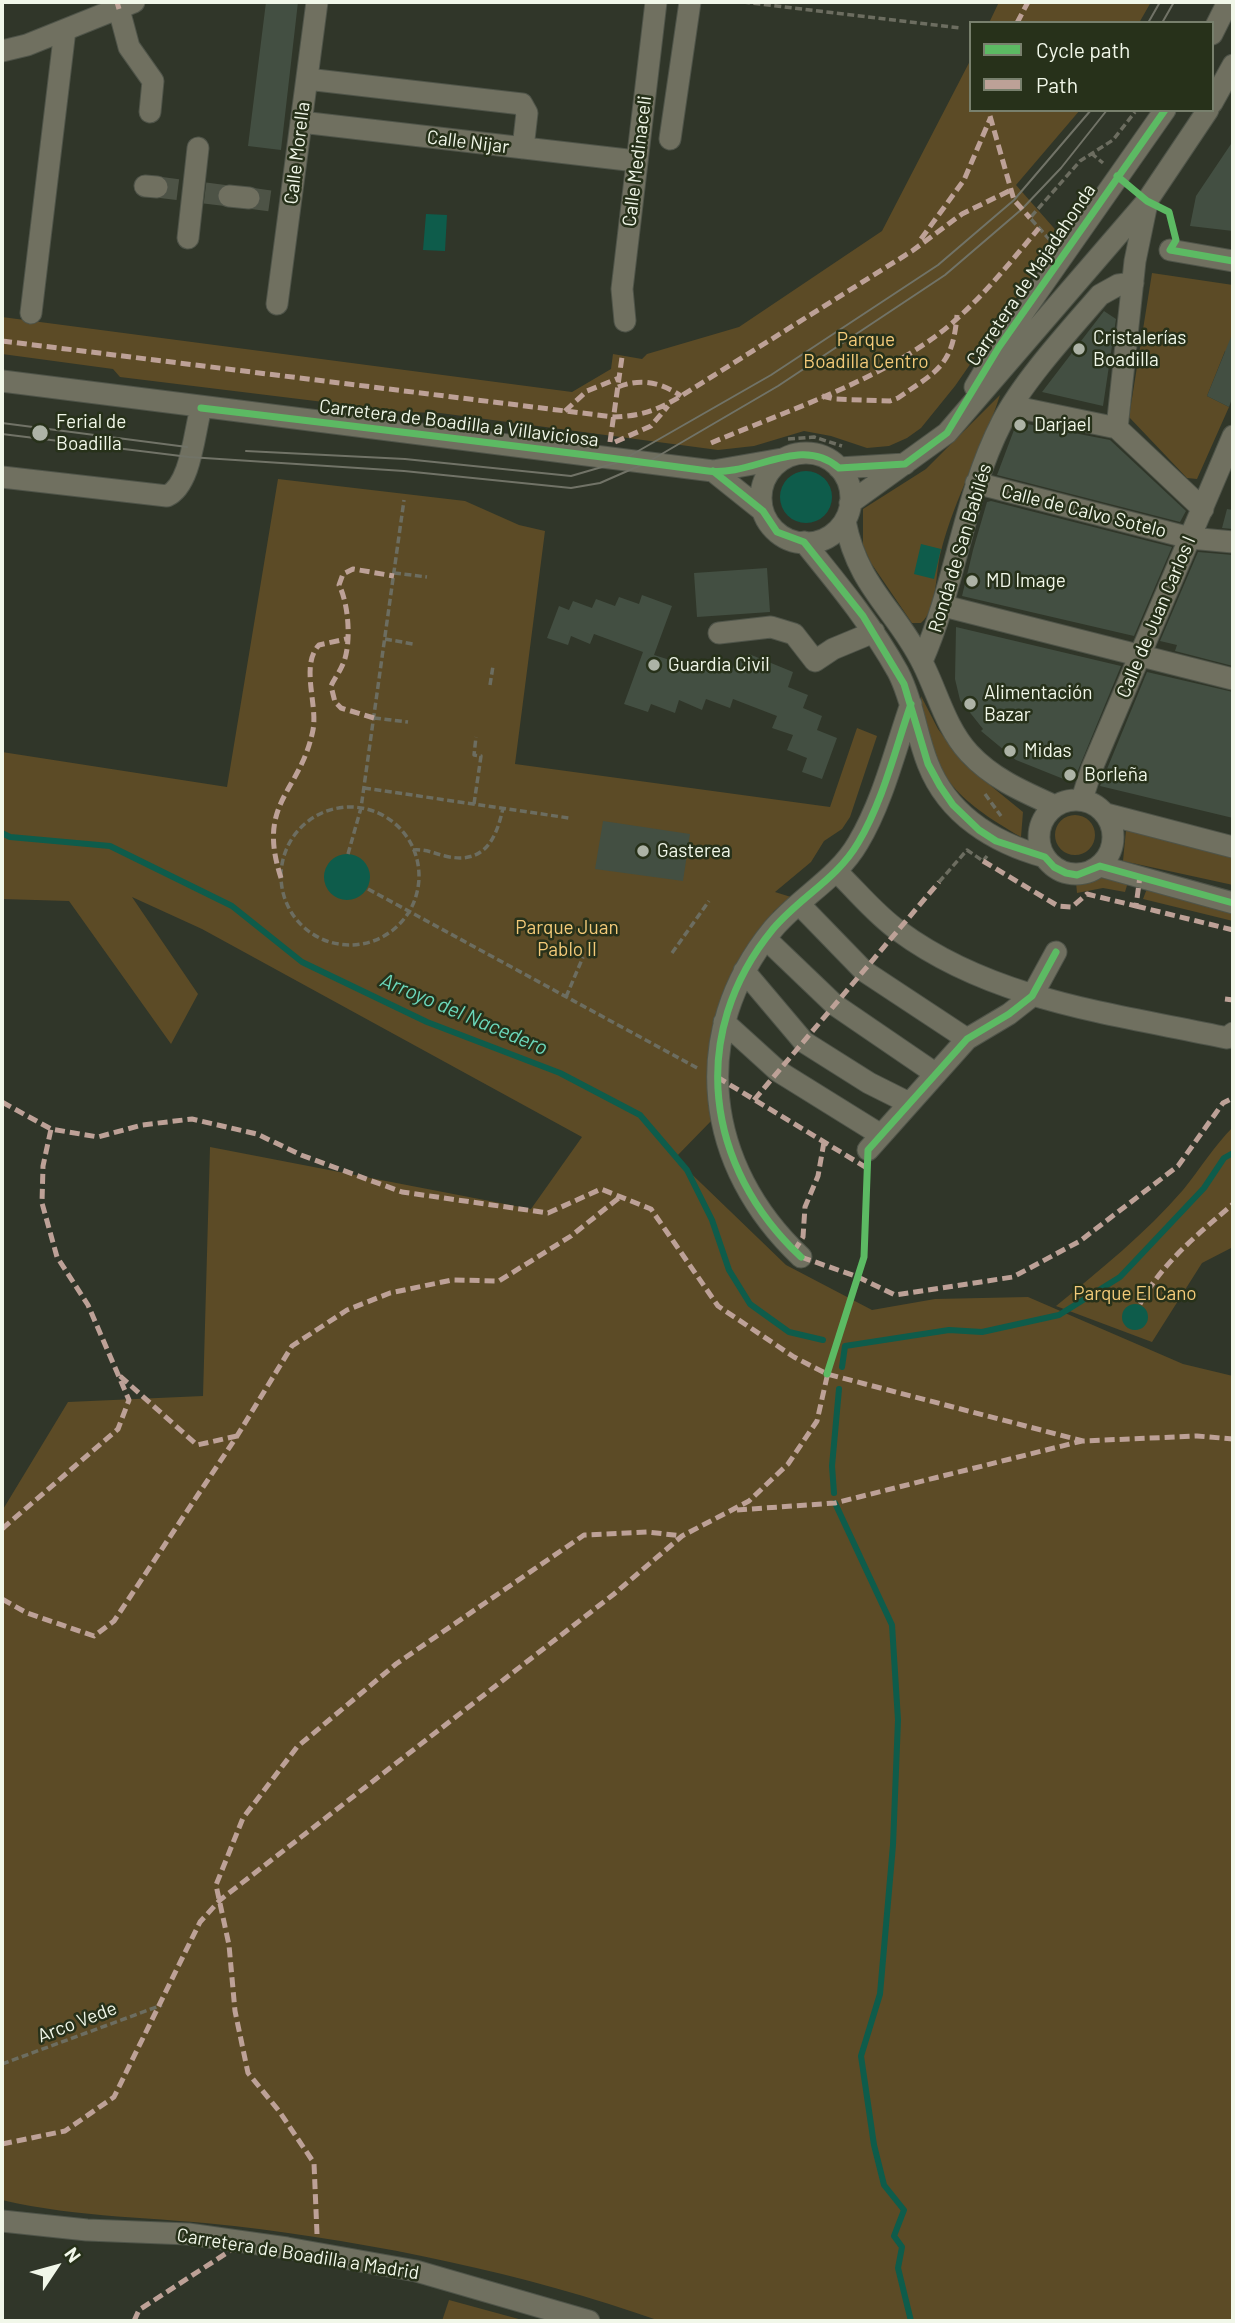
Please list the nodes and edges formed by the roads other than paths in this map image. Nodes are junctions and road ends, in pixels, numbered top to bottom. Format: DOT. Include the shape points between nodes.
graph roads {
  1 [pos="317,2"];
  2 [pos="656,2"];
  3 [pos="690,2"];
  4 [pos="1228,2"];
  5 [pos="123,4"];
  6 [pos="65,30"];
  7 [pos="1214,30"];
  8 [pos="2,51"];
  9 [pos="1233,65"];
  10 [pos="307,79"];
  11 [pos="1214,99"];
  12 [pos="150,111"];
  13 [pos="1163,112"];
  14 [pos="1207,112"];
  15 [pos="300,122"];
  16 [pos="670,139"];
  17 [pos="198,148"];
  18 [pos="523,148"];
  19 [pos="636,161"];
  20 [pos="1147,201"];
  21 [pos="1119,234"];
  22 [pos="188,238"];
  23 [pos="1170,250"];
  24 [pos="1137,251"];
  25 [pos="1058,252"];
  26 [pos="1233,261"];
  27 [pos="1133,283"];
  28 [pos="276,304"];
  29 [pos="31,313"];
  30 [pos="625,321"];
  31 [pos="2,381"];
  32 [pos="1011,406"];
  33 [pos="201,408"];
  34 [pos="1117,428"];
  35 [pos="947,433"];
  36 [pos="1233,436"];
  37 [pos="783,450"];
  38 [pos="905,464"];
  39 [pos="839,468"];
  40 [pos="713,471"];
  41 [pos="2,477"];
  42 [pos="976,483"];
  43 [pos="1203,509"];
  44 [pos="763,511"];
  45 [pos="847,512"];
  46 [pos="1190,538"];
  47 [pos="804,542"];
  48 [pos="1233,542"];
  49 [pos="944,606"];
  50 [pos="874,632"];
  51 [pos="719,633"];
  52 [pos="1140,657"];
  53 [pos="922,662"];
  54 [pos="1233,680"];
  55 [pos="911,704"];
  56 [pos="928,764"];
  57 [pos="884,779"];
  58 [pos="1082,799"];
  59 [pos="1055,806"];
  60 [pos="1106,814"];
  61 [pos="1233,847"];
  62 [pos="1045,857"];
  63 [pos="1100,866"];
  64 [pos="837,872"];
  65 [pos="1233,903"];
  66 [pos="799,904"];
  67 [pos="766,939"];
  68 [pos="1056,952"];
  69 [pos="744,971"];
  70 [pos="1032,996"];
  71 [pos="724,1022"];
  72 [pos="1233,1033"];
  73 [pos="967,1038"];
  74 [pos="936,1074"];
  75 [pos="909,1103"];
  76 [pos="801,1257"];
  77 [pos="2,2221"];
  78 [pos="589,2321"];
  1 -- 10 [label="street, Calle Morella"];
  2 -- 19 [label="street, Calle Medinaceli"];
  3 -- 16 [label="street"];
  4 -- 7 [label="street"];
  5 -- 6 [label="street"];
  5 -- 12 [label="street" via="129,47 153,81"];
  6 -- 8 [label="street"];
  6 -- 29 [label="street"];
  9 -- 11 [label="street"];
  10 -- 15 [label="street, Calle Morella"];
  10 -- 18 [label="street" via="523,104 527,113"];
  13 -- 25 [label="street, Carretera de Majadahonda"];
  14 -- 20 [label="street, Carretera de Majadahonda"];
  15 -- 18 [label="street, Calle Nijar"];
  15 -- 28 [label="street, Calle Morella" via="284,203"];
  17 -- 22 [label="street"];
  18 -- 19 [label="street, Calle Nijar"];
  19 -- 30 [label="street, Calle Medinaceli" via="622,289"];
  20 -- 21 [label="street, Carretera de Majadahonda"];
  20 -- 24 [label="street"];
  21 -- 24 [label="street"];
  21 -- 25 [label="street, Carretera de Majadahonda" via="1101,228 1080,247"];
  21 -- 35 [label="street, Carretera de Majadahonda"];
  23 -- 26 [label="street"];
  24 -- 27 [label="street"];
  25 -- 35 [label="street, Carretera de Majadahonda"];
  27 -- 32 [label="street, Ronda de San Babilés" via="1100,295"];
  27 -- 34 [label="street"];
  31 -- 33 [label="street, Carretera de Boadilla a Villaviciosa"];
  32 -- 34 [label="street"];
  32 -- 42 [label="street, Ronda de San Babilés"];
  33 -- 40 [label="street, Carretera de Boadilla a Villaviciosa"];
  33 -- 41 [label="street" via="184,481 167,496"];
  34 -- 43 [label="street"];
  35 -- 38 [label="street, Carretera de Majadahonda"];
  36 -- 43 [label="street, Calle de Juan Carlos I"];
  37 -- 39 [label="street" via="810,453"];
  37 -- 40 [label="street, Carretera de Boadilla a Villaviciosa"];
  37 -- 44 [label="street" via="763,484"];
  38 -- 39 [label="street"];
  38 -- 45 [label="street, Carretera de Majadahonda"];
  39 -- 45 [label="street" via="850,491"];
  40 -- 44 [label="street"];
  42 -- 46 [label="street, Calle de Calvo Sotelo"];
  42 -- 49 [label="street, Ronda de San Babilés"];
  43 -- 46 [label="street, Calle de Juan Carlos I"];
  44 -- 47 [label="street" via="778,533"];
  45 -- 47 [label="street" via="834,533 820,541"];
  45 -- 53 [label="street" via="855,562"];
  46 -- 48 [label="street, Calle de Calvo Sotelo"];
  46 -- 52 [label="street, Calle de Juan Carlos I"];
  47 -- 50 [label="street"];
  49 -- 52 [label="street"];
  49 -- 53 [label="street, Ronda de San Babilés"];
  50 -- 51 [label="street" via="815,661 794,634 771,627"];
  50 -- 55 [label="street"];
  52 -- 54 [label="street"];
  52 -- 58 [label="street, Calle de Juan Carlos I"];
  53 -- 59 [label="street" via="954,734 971,755 1012,787"];
  55 -- 56 [label="street"];
  55 -- 57 [label="street"];
  56 -- 57 [label="street" via="905,765"];
  56 -- 62 [label="street" via="954,805 979,830 996,841"];
  57 -- 64 [label="street" via="874,813"];
  58 -- 59 [label="street"];
  58 -- 60 [label="street"];
  59 -- 62 [label="street" via="1040,829 1039,844"];
  60 -- 61 [label="street"];
  60 -- 63 [label="street" via="1114,842"];
  62 -- 63 [label="street" via="1054,867 1077,875"];
  63 -- 65 [label="street"];
  64 -- 66 [label="street"];
  64 -- 70 [label="street" via="898,930 976,976"];
  66 -- 67 [label="street"];
  66 -- 73 [label="street" via="864,971"];
  67 -- 69 [label="street"];
  67 -- 74 [label="street" via="835,1005"];
  68 -- 70 [label="street"];
  69 -- 71 [label="street"];
  69 -- 75 [label="street" via="803,1042"];
  70 -- 72 [label="street" via="1227,1038"];
  70 -- 73 [label="street"];
  71 -- 75 [label="street" via="778,1071 874,1142"];
  71 -- 76 [label="street" via="717,1077 719,1111 739,1177 755,1207"];
  73 -- 74 [label="street"];
  74 -- 75 [label="street"];
  77 -- 78 [label="street, Carretera de Boadilla a Madrid" via="188,2234 288,2248 416,2271"];
}
